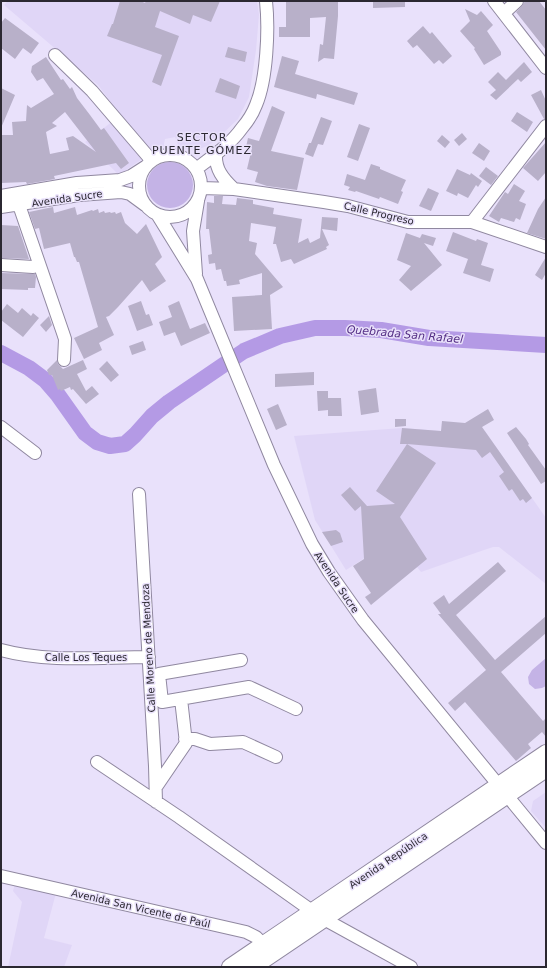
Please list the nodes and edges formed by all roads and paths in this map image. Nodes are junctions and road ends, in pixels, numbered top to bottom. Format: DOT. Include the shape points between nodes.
graph roads {
  1 [pos="266,1"];
  2 [pos="494,1"];
  3 [pos="517,1"];
  4 [pos="504,13"];
  5 [pos="55,55"];
  6 [pos="546,68"];
  7 [pos="546,126"];
  8 [pos="216,154"];
  9 [pos="150,162"];
  10 [pos="196,169"];
  11 [pos="234,189"];
  12 [pos="200,192"];
  13 [pos="1,196"];
  14 [pos="19,205"];
  15 [pos="1,208"];
  16 [pos="154,212"];
  17 [pos="472,222"];
  18 [pos="546,246"];
  19 [pos="1,265"];
  20 [pos="33,267"];
  21 [pos="197,279"];
  22 [pos="64,360"];
  23 [pos="1,427"];
  24 [pos="35,453"];
  25 [pos="139,494"];
  26 [pos="1,650"];
  27 [pos="148,656"];
  28 [pos="241,660"];
  29 [pos="181,699"];
  30 [pos="296,709"];
  31 [pos="185,739"];
  32 [pos="546,753"];
  33 [pos="276,757"];
  34 [pos="97,762"];
  35 [pos="546,769"];
  36 [pos="156,787"];
  37 [pos="503,790"];
  38 [pos="156,802"];
  39 [pos="546,842"];
  40 [pos="1,876"];
  41 [pos="318,915"];
  42 [pos="268,949"];
  43 [pos="230,967"];
  44 [pos="253,967"];
  45 [pos="411,967"];
  1 -- 8 [label="street" via="266,48 260,94 242,129"];
  2 -- 4 [label="street"];
  3 -- 4 [label="street"];
  4 -- 6 [label="street"];
  5 -- 9 [label="street" via="92,91"];
  7 -- 17 [label="street"];
  8 -- 10 [label="street"];
  8 -- 11 [label="street" via="221,175"];
  9 -- 10 [label="street" via="162,156 176,155 190,162"];
  9 -- 13 [label="street, Avenida Sucre" via="125,179 77,183"];
  9 -- 16 [label="street" via="144,169 139,184 142,198"];
  10 -- 12 [label="street" via="201,180"];
  11 -- 12 [label="street, Calle Progreso"];
  11 -- 17 [label="street, Calle Progreso" via="348,206 408,222"];
  12 -- 16 [label="street" via="192,208 186,212 172,216"];
  12 -- 21 [label="street, Avenida Sucre" via="193,231"];
  14 -- 15 [label="street, Avenida Sucre"];
  14 -- 16 [label="street, Avenida Sucre" via="79,194 121,192 135,196"];
  14 -- 22 [label="street" via="65,339"];
  16 -- 21 [label="street, Avenida Sucre"];
  17 -- 18 [label="street, Calle Progreso"];
  19 -- 20 [label="street"];
  21 -- 37 [label="street, Avenida Sucre" via="274,465 312,544 363,620"];
  23 -- 24 [label="street"];
  25 -- 27 [label="street, Calle Moreno de Mendoza"];
  26 -- 27 [label="street, Calle Los Teques" via="49,658"];
  27 -- 36 [label="street, Calle Moreno de Mendoza"];
  28 -- 29 [label="street" via="159,674 162,702"];
  29 -- 30 [label="street" via="249,687"];
  29 -- 31 [label="street"];
  31 -- 33 [label="street" via="210,744 243,742"];
  31 -- 36 [label="street" via="186,744"];
  32 -- 37 [label="main road, Avenida República"];
  34 -- 38 [label="street"];
  35 -- 37 [label="main road, Avenida República"];
  36 -- 38 [label="street, Calle Moreno de Mendoza"];
  37 -- 39 [label="street, Avenida Sucre"];
  37 -- 41 [label="main road, Avenida República"];
  38 -- 41 [label="street"];
  40 -- 42 [label="street, Avenida San Vicente de Paúl" via="246,932 256,937"];
  41 -- 42 [label="main road, Avenida República"];
  41 -- 45 [label="street"];
  42 -- 43 [label="main road, Avenida República"];
  42 -- 44 [label="main road, Avenida República"];
}
